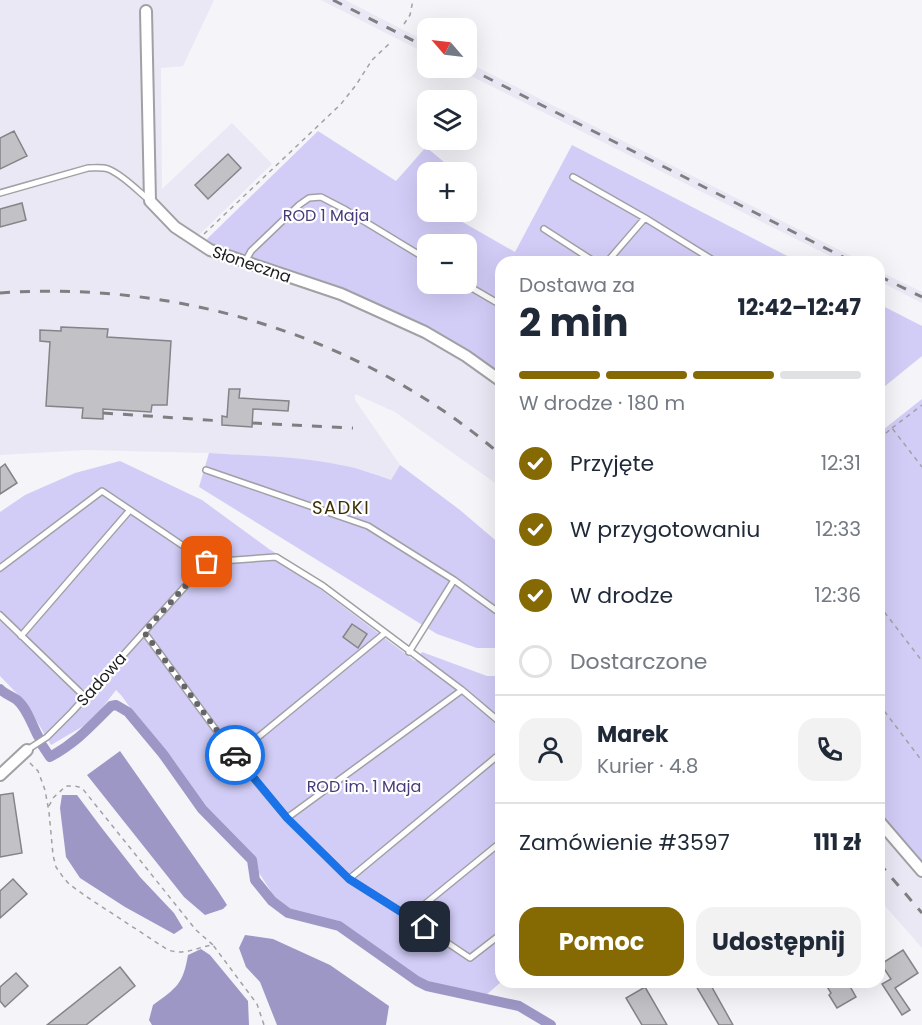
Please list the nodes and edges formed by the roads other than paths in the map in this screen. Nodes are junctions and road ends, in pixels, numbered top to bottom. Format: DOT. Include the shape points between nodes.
graph roads {
  1 [pos="146,11"];
  2 [pos="573,177"];
  3 [pos="0,193"];
  4 [pos="150,201"];
  5 [pos="645,218"];
  6 [pos="544,229"];
  7 [pos="417,253"];
  8 [pos="586,256"];
  9 [pos="612,256"];
  10 [pos="706,256"];
  11 [pos="245,262"];
  12 [pos="477,291"];
  13 [pos="495,302"];
  14 [pos="495,377"];
  15 [pos="206,470"];
  16 [pos="130,510"];
  17 [pos="207,562"];
  18 [pos="0,568"];
  19 [pos="454,580"];
  20 [pos="495,610"];
  21 [pos="0,615"];
  22 [pos="144,632"];
  23 [pos="385,633"];
  24 [pos="21,636"];
  25 [pos="409,652"];
  26 [pos="462,690"];
  27 [pos="85,698"];
  28 [pos="495,718"];
  29 [pos="24,753"];
  30 [pos="235,756"];
  31 [pos="495,758"];
  32 [pos="0,774"];
  33 [pos="287,818"];
  34 [pos="885,828"];
  35 [pos="495,847"];
  36 [pos="922,871"];
  37 [pos="349,879"];
  38 [pos="410,917"];
  39 [pos="495,938"];
  1 -- 4 [label="street"];
  2 -- 5 [label="lane"];
  3 -- 4 [label="lane" via="88,168 107,168"];
  4 -- 11 [label="street, Słoneczna" via="175,227 210,250"];
  5 -- 9 [label="lane"];
  5 -- 10 [label="lane"];
  6 -- 8 [label="lane"];
  7 -- 11 [label="lane" via="321,197 309,198 299,205 251,251"];
  11 -- 14 [label="street, Słoneczna" via="342,294 424,332"];
  12 -- 13 [label="lane"];
  15 -- 19 [label="lane" via="368,526"];
  16 -- 17 [label="lane"];
  16 -- 18 [label="lane" via="102,491"];
  16 -- 24 [label="lane"];
  17 -- 22 [label="lane, Sadowa"];
  17 -- 23 [label="lane" via="276,556"];
  19 -- 20 [label="lane"];
  19 -- 25 [label="lane"];
  21 -- 24 [label="lane"];
  22 -- 27 [label="lane, Sadowa"];
  22 -- 30 [label="lane"];
  23 -- 25 [label="lane"];
  23 -- 30 [label="lane"];
  24 -- 27 [label="lane"];
  25 -- 26 [label="lane"];
  26 -- 28 [label="lane"];
  26 -- 33 [label="lane"];
  27 -- 29 [label="lane, Sadowa"];
  29 -- 32 [label="street, Sadowa"];
  30 -- 33 [label="lane"];
  31 -- 37 [label="lane"];
  33 -- 37 [label="lane"];
  34 -- 36 [label="street"];
  35 -- 38 [label="lane"];
  37 -- 38 [label="lane"];
  38 -- 39 [label="lane" via="470,958"];
}
